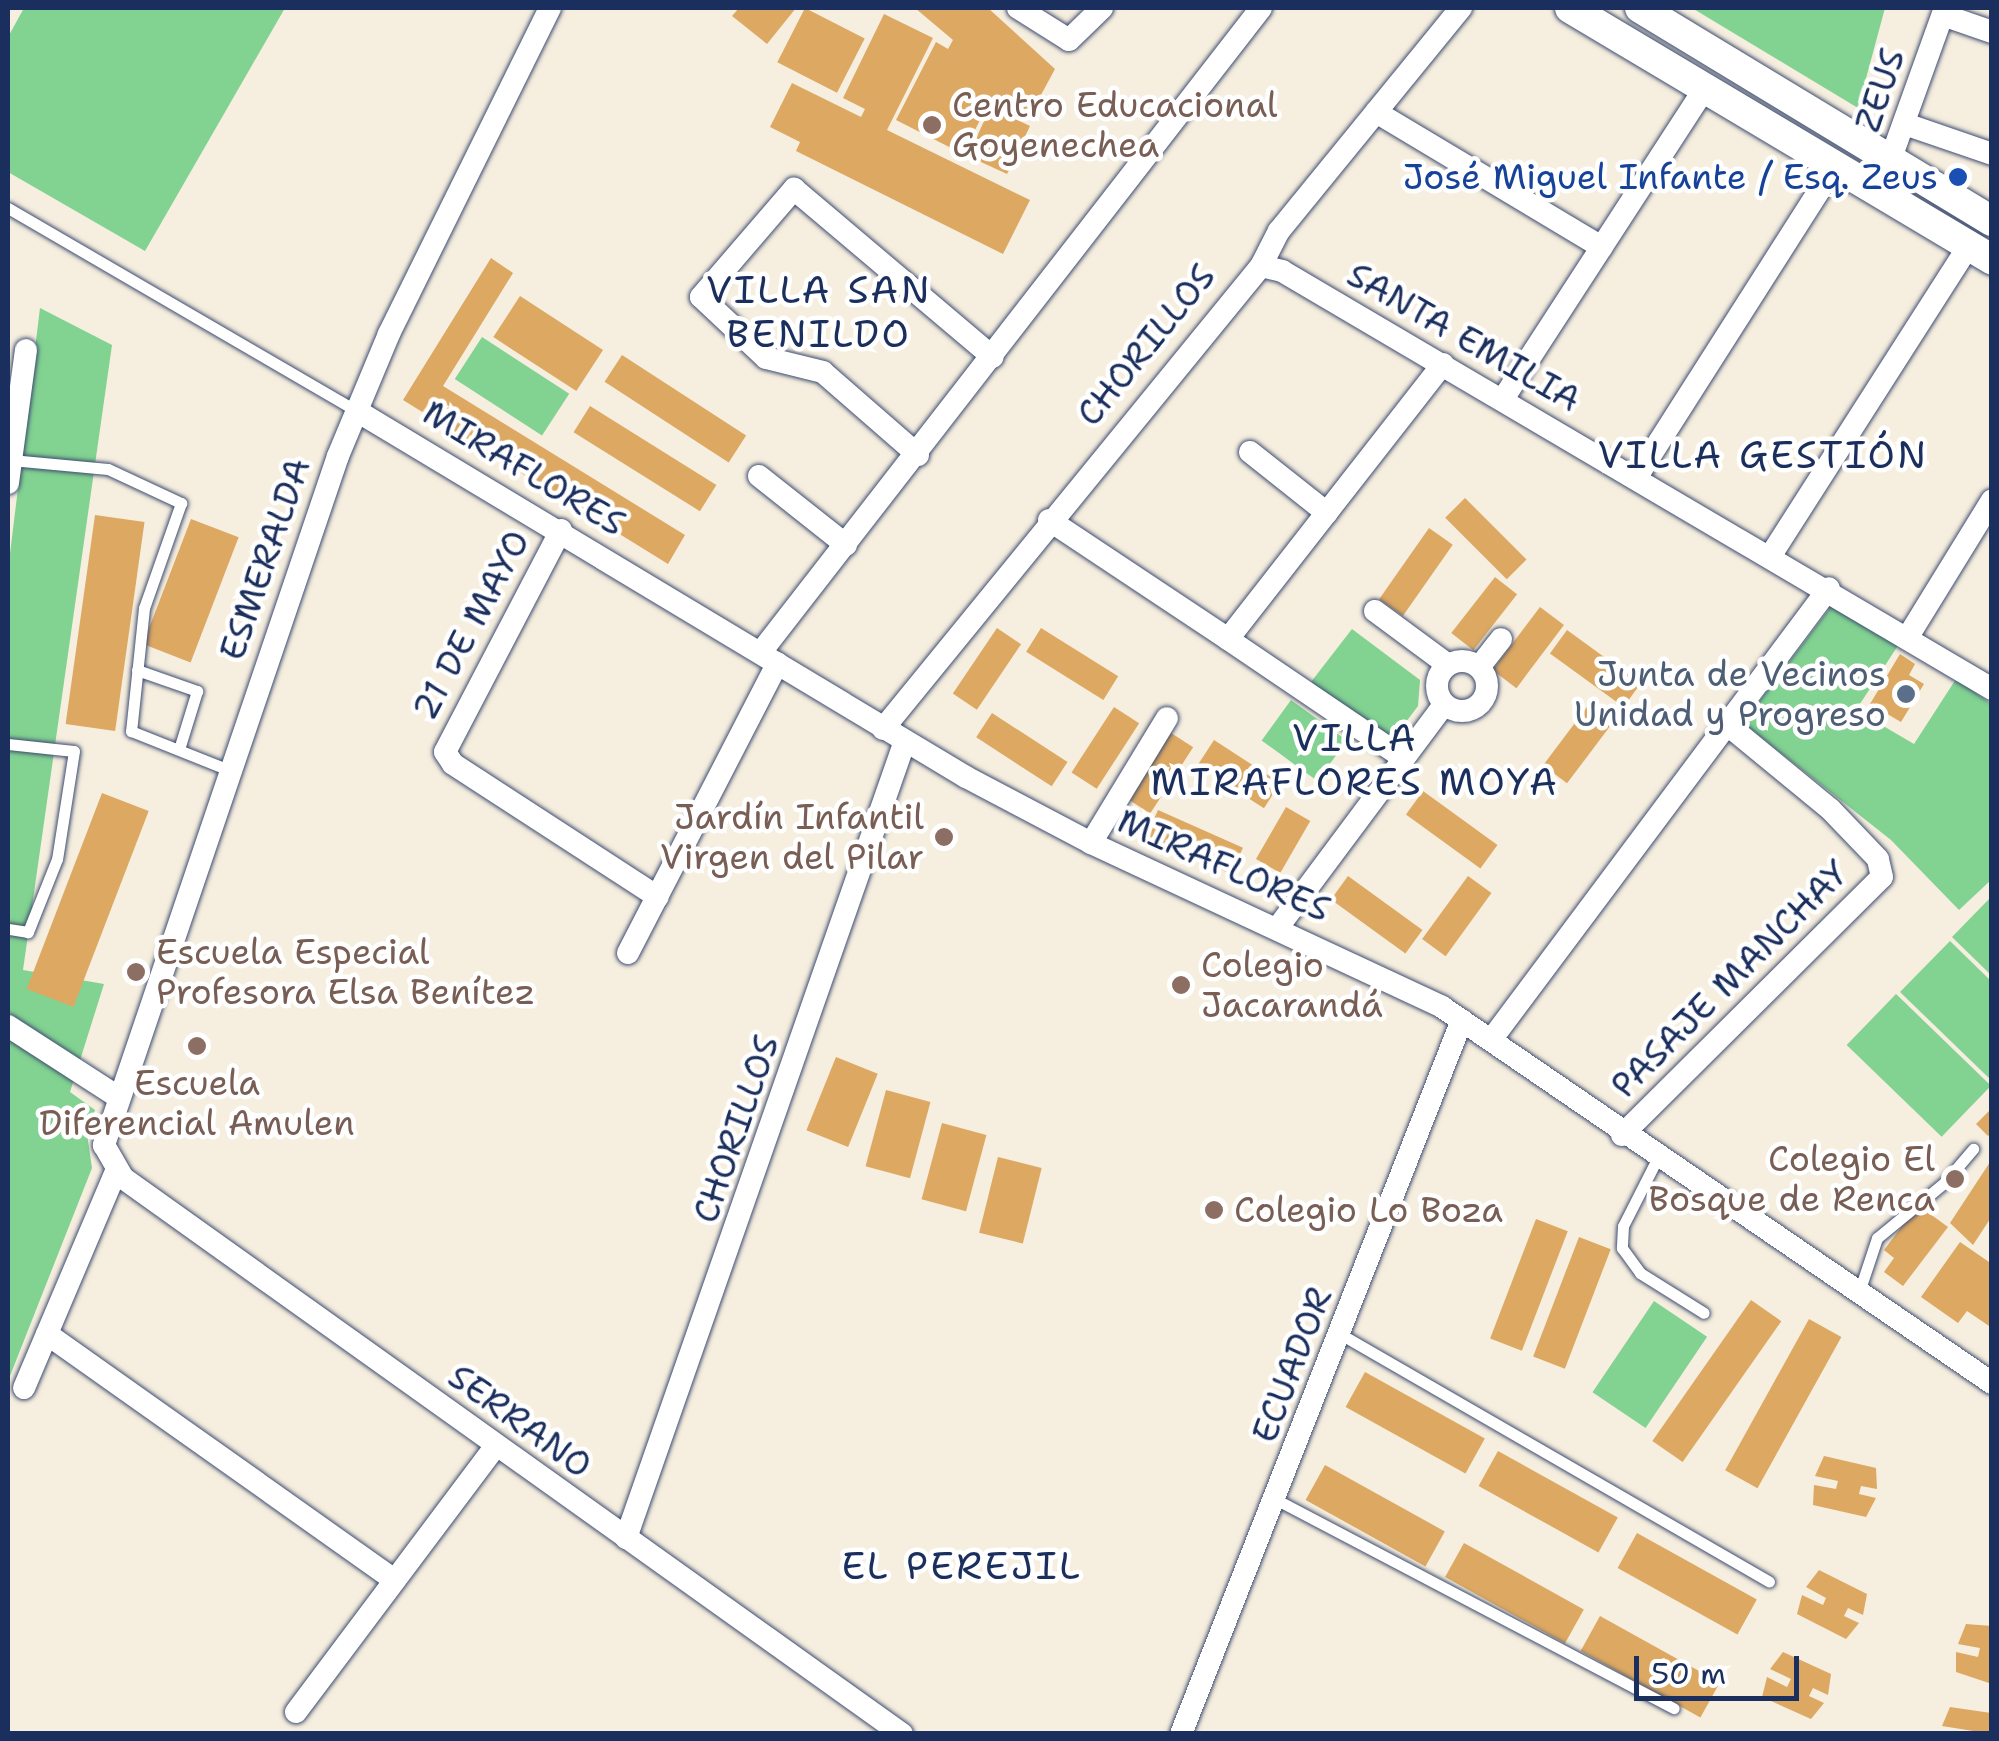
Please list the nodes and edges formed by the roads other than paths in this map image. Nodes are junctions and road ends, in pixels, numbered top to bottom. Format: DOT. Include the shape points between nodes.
graph roads {
  1 [pos="550,8"];
  2 [pos="1018,8"];
  3 [pos="1102,8"];
  4 [pos="1262,8"];
  5 [pos="1461,8"];
  6 [pos="1570,8"];
  7 [pos="1640,8"];
  8 [pos="1944,11"];
  9 [pos="1992,32"];
  10 [pos="1704,90"];
  11 [pos="1376,112"];
  12 [pos="1905,124"];
  13 [pos="1992,154"];
  14 [pos="1892,163"];
  15 [pos="1834,168"];
  16 [pos="1878,194"];
  17 [pos="8,208"];
  18 [pos="1992,221"];
  19 [pos="1602,247"];
  20 [pos="1980,253"];
  21 [pos="1261,266"];
  22 [pos="26,350"];
  23 [pos="994,358"];
  24 [pos="1442,364"];
  25 [pos="1503,400"];
  26 [pos="357,411"];
  27 [pos="1250,452"];
  28 [pos="918,455"];
  29 [pos="9,471"];
  30 [pos="760,476"];
  31 [pos="1636,478"];
  32 [pos="1992,500"];
  33 [pos="1326,513"];
  34 [pos="1049,520"];
  35 [pos="561,530"];
  36 [pos="846,545"];
  37 [pos="1771,555"];
  38 [pos="1829,588"];
  39 [pos="1375,611"];
  40 [pos="1910,635"];
  41 [pos="1228,639"];
  42 [pos="1502,639"];
  43 [pos="769,658"];
  44 [pos="1447,664"];
  45 [pos="1480,666"];
  46 [pos="137,670"];
  47 [pos="1992,689"];
  48 [pos="1444,705"];
  49 [pos="1167,718"];
  50 [pos="1729,726"];
  51 [pos="883,728"];
  52 [pos="905,741"];
  53 [pos="8,744"];
  54 [pos="179,749"];
  55 [pos="1402,757"];
  56 [pos="229,770"];
  57 [pos="1091,844"];
  58 [pos="658,896"];
  59 [pos="1278,926"];
  60 [pos="8,929"];
  61 [pos="628,953"];
  62 [pos="1462,1020"];
  63 [pos="8,1026"];
  64 [pos="1491,1040"];
  65 [pos="118,1097"];
  66 [pos="1622,1135"];
  67 [pos="1973,1149"];
  68 [pos="1657,1159"];
  69 [pos="111,1164"];
  70 [pos="1858,1296"];
  71 [pos="1704,1313"];
  72 [pos="47,1334"];
  73 [pos="1342,1336"];
  74 [pos="1992,1383"];
  75 [pos="24,1388"];
  76 [pos="496,1446"];
  77 [pos="1277,1500"];
  78 [pos="626,1538"];
  79 [pos="395,1580"];
  80 [pos="1768,1582"];
  81 [pos="1674,1708"];
  82 [pos="296,1712"];
  83 [pos="902,1734"];
  84 [pos="1182,1734"];
  1 -- 26 [label="street, ESMERALDA"];
  2 -- 3 [label="street" via="1069,40"];
  4 -- 23 [label="street"];
  5 -- 11 [label="street, CHORILLOS"];
  6 -- 10 [label="main road"];
  7 -- 14 [label="main road"];
  8 -- 9 [label="street"];
  8 -- 12 [label="street, ZEUS"];
  10 -- 15 [label="main road"];
  10 -- 19 [label="street"];
  11 -- 19 [label="street"];
  11 -- 21 [label="street, CHORILLOS" via="1273,238"];
  12 -- 13 [label="street"];
  12 -- 14 [label="street, ZEUS"];
  14 -- 16 [label="street, ZEUS"];
  14 -- 18 [label="main road"];
  15 -- 16 [label="main road"];
  15 -- 31 [label="street"];
  16 -- 20 [label="main road"];
  17 -- 26 [label="lane"];
  19 -- 25 [label="street"];
  20 -- 37 [label="street"];
  21 -- 24 [label="street, SANTA EMILIA" via="1282,271"];
  21 -- 34 [label="street, CHORILLOS"];
  22 -- 29 [label="street"];
  23 -- 28 [label="street"];
  23 -- 28 [label="street" via="794,189 701,296 766,358 823,372"];
  24 -- 25 [label="street, SANTA EMILIA"];
  24 -- 33 [label="street"];
  25 -- 31 [label="street, SANTA EMILIA"];
  26 -- 35 [label="street, MIRAFLORES"];
  26 -- 56 [label="street, ESMERALDA"];
  27 -- 33 [label="street"];
  28 -- 36 [label="street"];
  29 -- 46 [label="lane" via="108,469 181,503 144,608"];
  30 -- 36 [label="street"];
  31 -- 37 [label="street, SANTA EMILIA"];
  32 -- 40 [label="street"];
  33 -- 41 [label="street"];
  34 -- 41 [label="street"];
  34 -- 51 [label="street, CHORILLOS"];
  35 -- 43 [label="street, MIRAFLORES"];
  35 -- 58 [label="street, 21 DE MAYO" via="445,752 453,764"];
  36 -- 43 [label="street"];
  37 -- 38 [label="street, SANTA EMILIA"];
  38 -- 40 [label="street, SANTA EMILIA"];
  38 -- 50 [label="street"];
  39 -- 44 [label="street"];
  40 -- 47 [label="street, SANTA EMILIA"];
  41 -- 55 [label="street"];
  42 -- 45 [label="street"];
  43 -- 51 [label="street, MIRAFLORES"];
  43 -- 58 [label="street"];
  44 -- 45 [label="street"];
  44 -- 48 [label="street" via="1438,679"];
  45 -- 48 [label="street" via="1488,688 1480,704 1470,711"];
  46 -- 54 [label="lane" via="131,731"];
  46 -- 54 [label="lane" via="197,692"];
  48 -- 55 [label="street"];
  49 -- 57 [label="street"];
  50 -- 64 [label="street"];
  50 -- 66 [label="street, PASAJE MANCHAY" via="1830,810 1883,870 1879,883"];
  51 -- 52 [label="street, MIRAFLORES"];
  52 -- 57 [label="street, MIRAFLORES"];
  52 -- 78 [label="street, CHORILLOS"];
  53 -- 60 [label="lane" via="74,750 56,858 28,932"];
  54 -- 56 [label="lane"];
  55 -- 59 [label="street"];
  56 -- 65 [label="street, ESMERALDA"];
  57 -- 59 [label="street, MIRAFLORES"];
  58 -- 61 [label="street"];
  59 -- 62 [label="street, MIRAFLORES"];
  62 -- 64 [label="street, MIRAFLORES"];
  62 -- 73 [label="street, ECUADOR"];
  63 -- 65 [label="street"];
  64 -- 66 [label="street, MIRAFLORES"];
  65 -- 69 [label="street, ESMERALDA" via="104,1137"];
  66 -- 68 [label="street, MIRAFLORES"];
  67 -- 70 [label="lane" via="1944,1183 1877,1238"];
  68 -- 70 [label="street, MIRAFLORES"];
  68 -- 71 [label="lane" via="1624,1226 1622,1248 1640,1273"];
  69 -- 72 [label="street, ESMERALDA"];
  69 -- 76 [label="street, SERRANO"];
  70 -- 74 [label="street, MIRAFLORES"];
  72 -- 75 [label="street, ESMERALDA"];
  72 -- 79 [label="street"];
  73 -- 77 [label="street, ECUADOR"];
  73 -- 80 [label="lane"];
  76 -- 78 [label="street, SERRANO"];
  76 -- 79 [label="street"];
  77 -- 81 [label="lane"];
  77 -- 84 [label="street, ECUADOR"];
  78 -- 83 [label="street, SERRANO"];
  79 -- 82 [label="street"];
}
